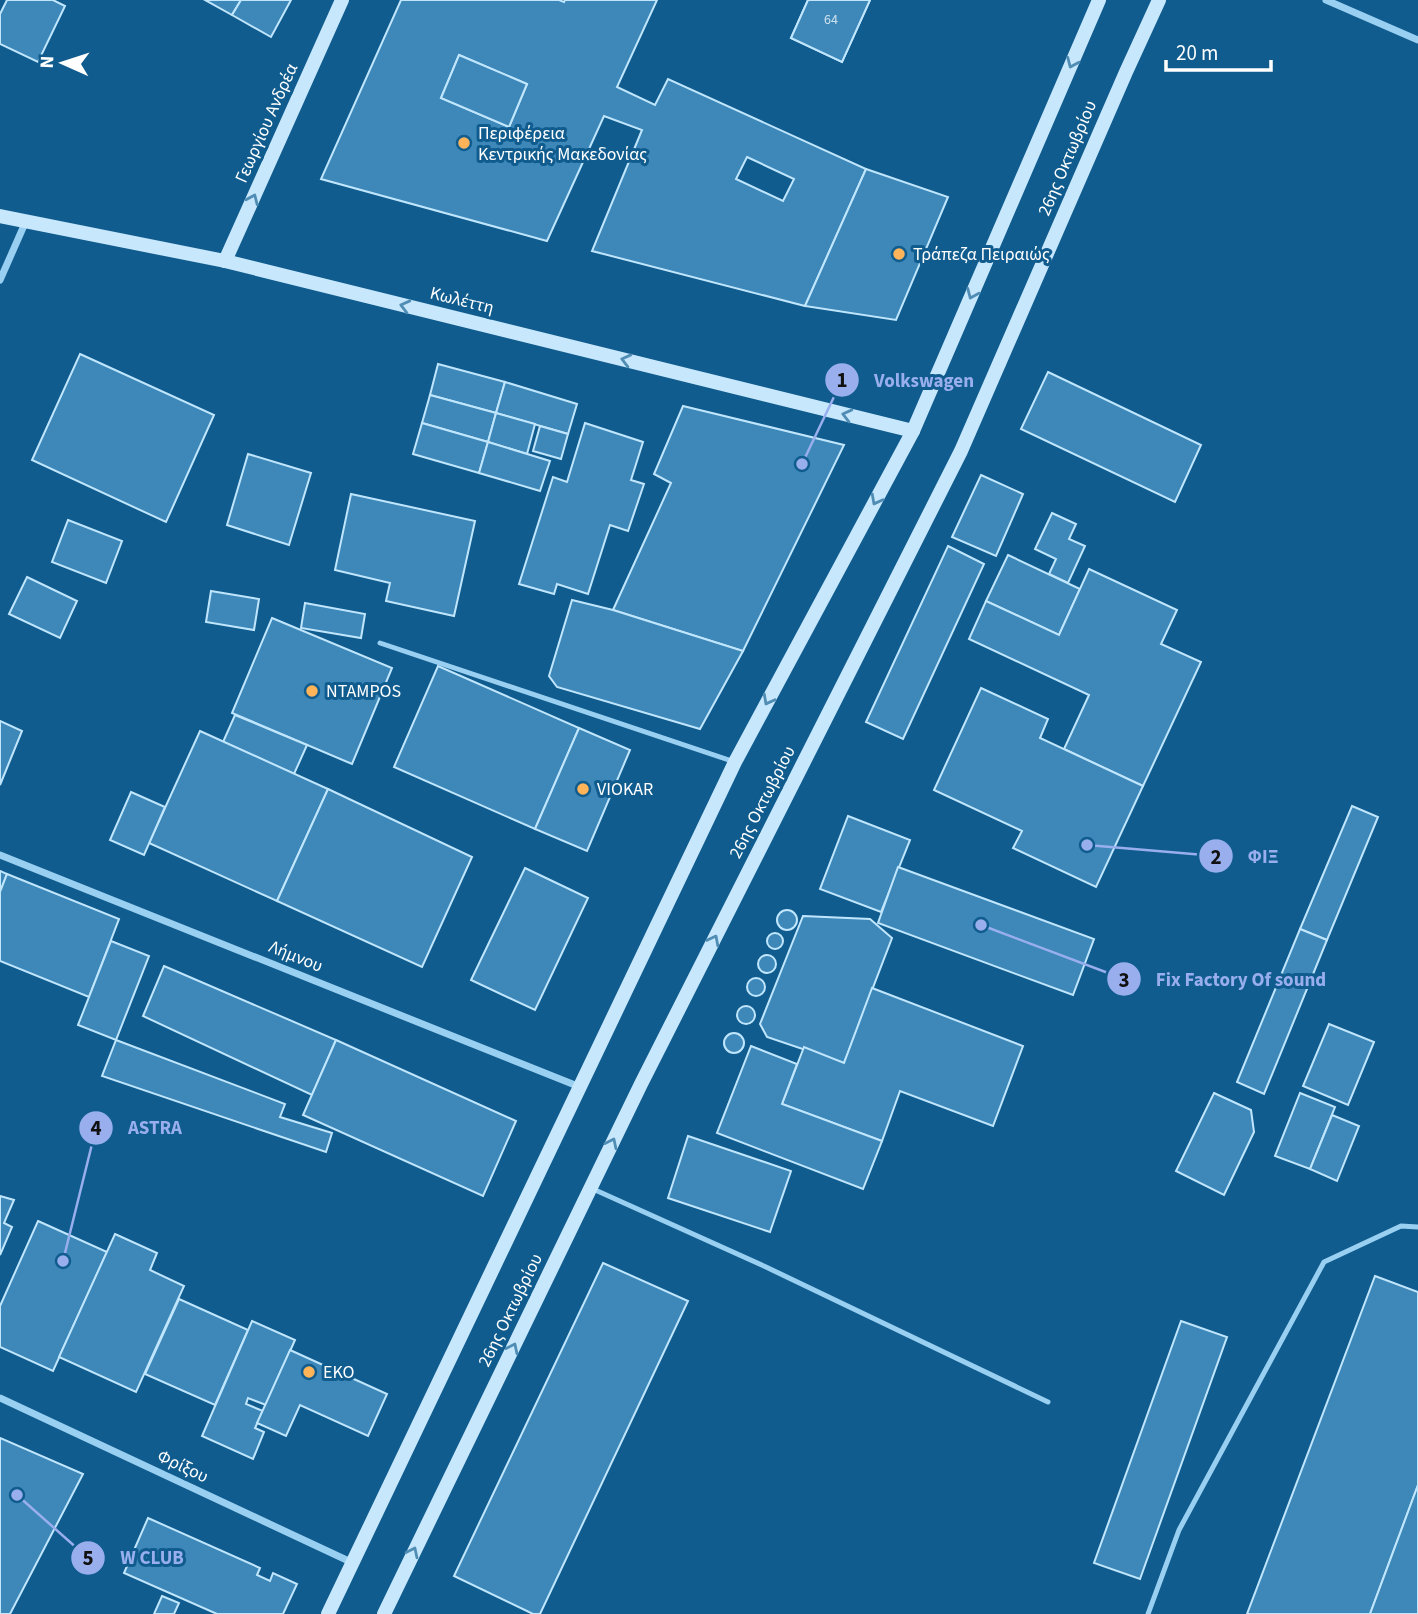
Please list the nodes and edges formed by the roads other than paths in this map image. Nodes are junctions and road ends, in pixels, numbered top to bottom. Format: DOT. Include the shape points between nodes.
graph roads {
  1 [pos="342,0"];
  2 [pos="1099,0"];
  3 [pos="1159,0"];
  4 [pos="1326,0"];
  5 [pos="1418,40"];
  6 [pos="0,216"];
  7 [pos="26,220"];
  8 [pos="225,261"];
  9 [pos="0,280"];
  10 [pos="913,431"];
  11 [pos="380,643"];
  12 [pos="735,762"];
  13 [pos="0,855"];
  14 [pos="580,1087"];
  15 [pos="590,1188"];
  16 [pos="1418,1227"];
  17 [pos="0,1398"];
  18 [pos="1048,1402"];
  19 [pos="353,1563"];
  20 [pos="328,1614"];
  21 [pos="384,1614"];
  22 [pos="1148,1614"];
  8 -- 1 [label="main road, Γεωργίου Ανδρέα, one-way"];
  2 -- 10 [label="main road, 26ης Οκτωβρίου, one-way"];
  15 -- 3 [label="main road, 26ης Οκτωβρίου, one-way" via="961,451"];
  4 -- 5 [label="street"];
  6 -- 7 [label="main road, Κωλέττη"];
  7 -- 8 [label="main road, Κωλέττη"];
  7 -- 9 [label="street"];
  10 -- 8 [label="main road, Κωλέττη, one-way"];
  10 -- 12 [label="main road, 26ης Οκτωβρίου, one-way"];
  11 -- 12 [label="lane"];
  12 -- 14 [label="main road, 26ης Οκτωβρίου"];
  13 -- 14 [label="street, Λήμνου"];
  14 -- 19 [label="main road, 26ης Οκτωβρίου"];
  15 -- 18 [label="lane"];
  21 -- 15 [label="main road, 26ης Οκτωβρίου, one-way"];
  16 -- 22 [label="lane" via="1401,1226 1324,1262 1180,1530"];
  17 -- 19 [label="street, Φρίξου"];
  19 -- 20 [label="main road, 26ης Οκτωβρίου"];
}
